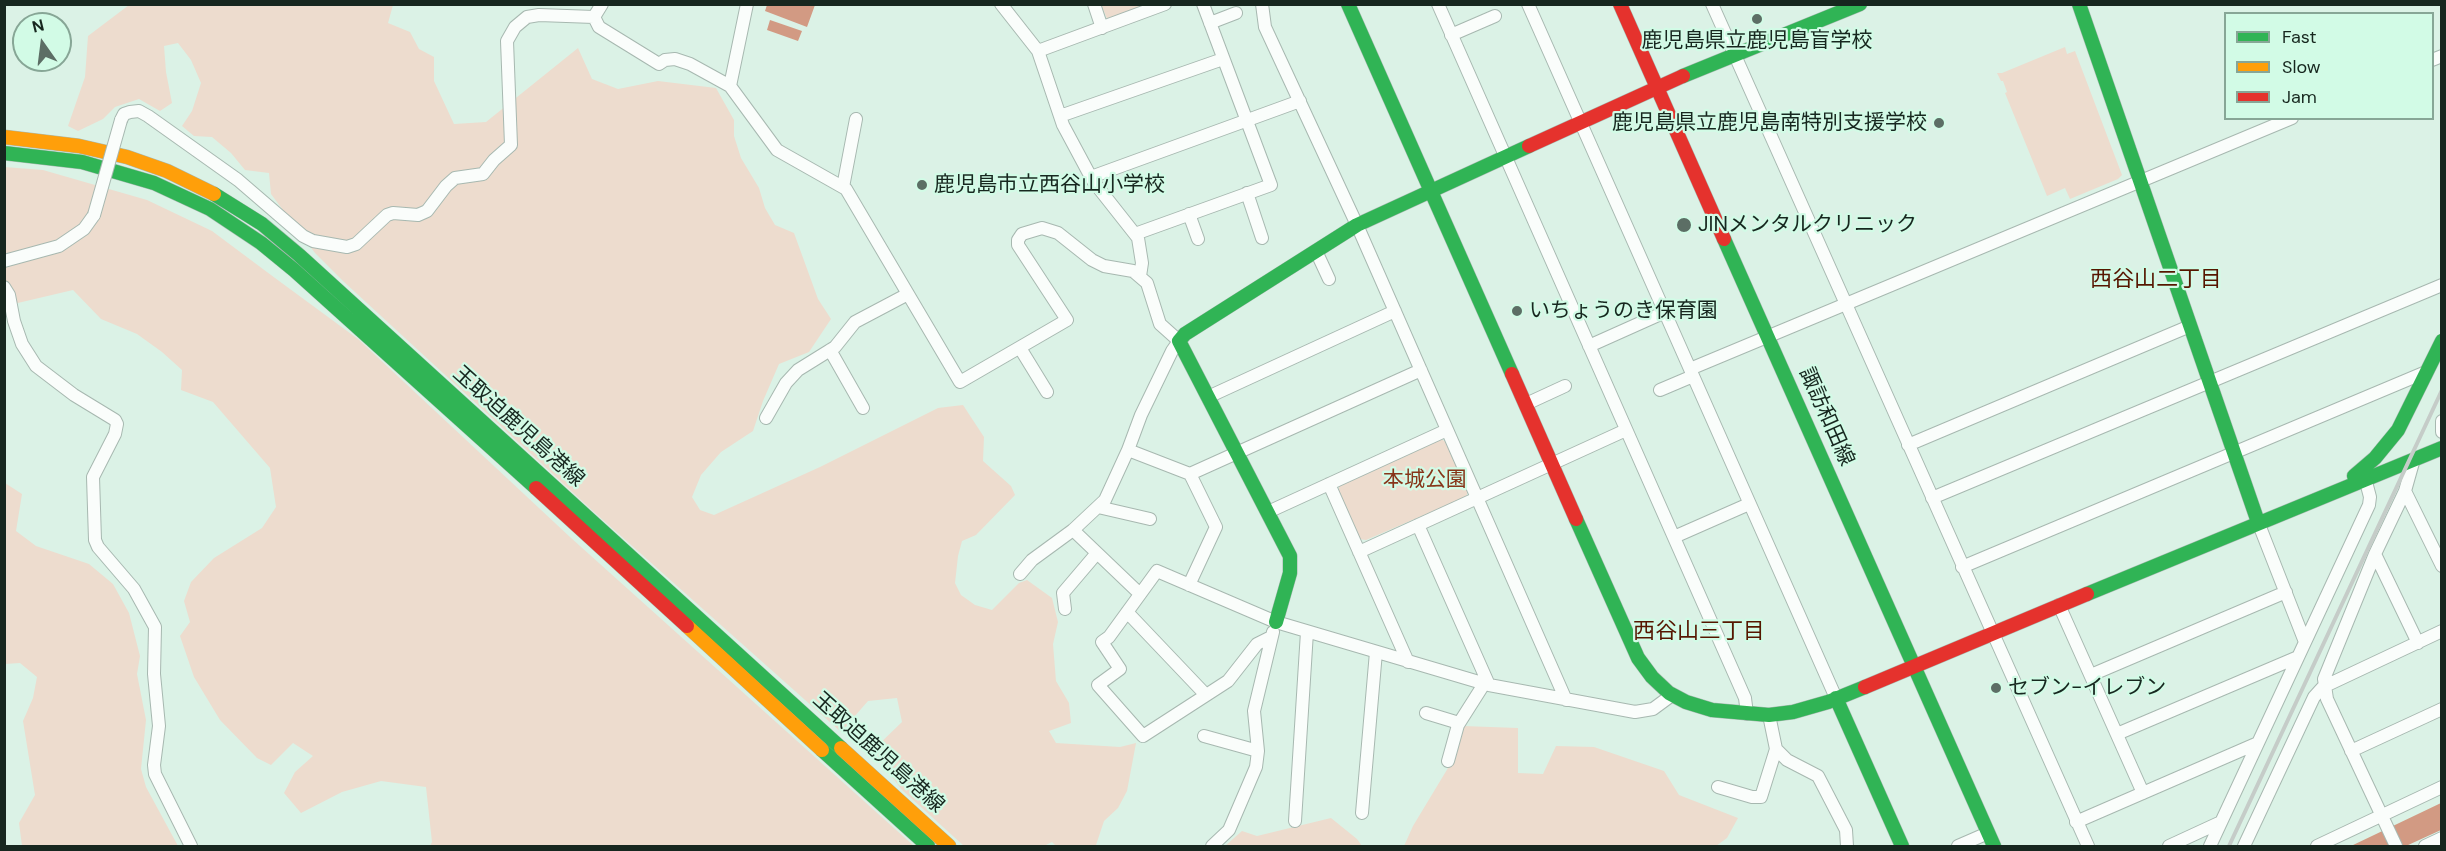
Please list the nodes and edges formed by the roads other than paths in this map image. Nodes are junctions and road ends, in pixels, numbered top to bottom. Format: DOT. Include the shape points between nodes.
graph roads {
  1 [pos="602,4"];
  2 [pos="747,4"];
  3 [pos="1001,4"];
  4 [pos="1094,4"];
  5 [pos="1165,4"];
  6 [pos="1203,4"];
  7 [pos="1262,4"];
  8 [pos="1348,4"];
  9 [pos="1438,4"];
  10 [pos="1528,4"];
  11 [pos="1620,4"];
  12 [pos="1712,4"];
  13 [pos="1860,4"];
  14 [pos="2079,4"];
  15 [pos="1236,14"];
  16 [pos="1495,16"];
  17 [pos="594,17"];
  18 [pos="1209,23"];
  19 [pos="1102,28"];
  20 [pos="1451,35"];
  21 [pos="1038,51"];
  22 [pos="1736,55"];
  23 [pos="1223,59"];
  24 [pos="730,86"];
  25 [pos="1656,87"];
  26 [pos="1300,101"];
  27 [pos="1060,116"];
  28 [pos="856,119"];
  29 [pos="1246,120"];
  30 [pos="2287,120"];
  31 [pos="1580,122"];
  32 [pos="4,137"];
  33 [pos="4,153"];
  34 [pos="1504,156"];
  35 [pos="1091,177"];
  36 [pos="2140,182"];
  37 [pos="843,187"];
  38 [pos="1430,190"];
  39 [pos="1247,194"];
  40 [pos="1189,214"];
  41 [pos="1357,225"];
  42 [pos="1135,234"];
  43 [pos="1262,238"];
  44 [pos="1198,239"];
  45 [pos="1316,250"];
  46 [pos="4,261"];
  47 [pos="1140,276"];
  48 [pos="1329,279"];
  49 [pos="2442,285"];
  50 [pos="4,287"];
  51 [pos="908,294"];
  52 [pos="1846,304"];
  53 [pos="1395,311"];
  54 [pos="1665,312"];
  55 [pos="2190,326"];
  56 [pos="1768,336"];
  57 [pos="1179,341"];
  58 [pos="2442,341"];
  59 [pos="1589,346"];
  60 [pos="1020,348"];
  61 [pos="830,350"];
  62 [pos="1421,370"];
  63 [pos="2426,372"];
  64 [pos="1691,373"];
  65 [pos="2210,382"];
  66 [pos="1565,386"];
  67 [pos="1660,390"];
  68 [pos="1047,392"];
  69 [pos="1208,397"];
  70 [pos="1526,404"];
  71 [pos="863,408"];
  72 [pos="766,418"];
  73 [pos="2442,421"];
  74 [pos="1447,430"];
  75 [pos="1626,430"];
  76 [pos="2398,430"];
  77 [pos="2442,432"];
  78 [pos="1908,445"];
  79 [pos="2442,448"];
  80 [pos="1128,450"];
  81 [pos="2234,452"];
  82 [pos="1237,453"];
  83 [pos="2408,461"];
  84 [pos="1553,464"];
  85 [pos="1190,474"];
  86 [pos="2365,478"];
  87 [pos="1329,484"];
  88 [pos="2332,492"];
  89 [pos="2405,492"];
  90 [pos="1478,498"];
  91 [pos="1932,498"];
  92 [pos="1749,504"];
  93 [pos="1098,507"];
  94 [pos="1268,512"];
  95 [pos="1150,519"];
  96 [pos="2258,522"];
  97 [pos="583,524"];
  98 [pos="1418,525"];
  99 [pos="1072,530"];
  100 [pos="1674,537"];
  101 [pos="1359,552"];
  102 [pos="1097,553"];
  103 [pos="2375,554"];
  104 [pos="2442,566"];
  105 [pos="1962,567"];
  106 [pos="1020,574"];
  107 [pos="1189,585"];
  108 [pos="2286,592"];
  109 [pos="1140,594"];
  110 [pos="2059,605"];
  111 [pos="1065,609"];
  112 [pos="1127,612"];
  113 [pos="1276,622"];
  114 [pos="2442,631"];
  115 [pos="1307,632"];
  116 [pos="1991,633"];
  117 [pos="1271,637"];
  118 [pos="714,642"];
  119 [pos="2305,642"];
  120 [pos="2418,643"];
  121 [pos="1376,652"];
  122 [pos="2298,657"];
  123 [pos="1408,662"];
  124 [pos="1914,666"];
  125 [pos="2091,675"];
  126 [pos="1486,684"];
  127 [pos="2324,687"];
  128 [pos="1205,694"];
  129 [pos="1672,695"];
  130 [pos="1836,698"];
  131 [pos="1566,700"];
  132 [pos="2442,709"];
  133 [pos="1426,713"];
  134 [pos="1747,714"];
  135 [pos="1769,715"];
  136 [pos="1459,723"];
  137 [pos="2117,734"];
  138 [pos="1204,736"];
  139 [pos="2258,743"];
  140 [pos="1776,749"];
  141 [pos="1258,751"];
  142 [pos="2351,751"];
  143 [pos="1448,761"];
  144 [pos="1718,787"];
  145 [pos="2442,787"];
  146 [pos="2143,792"];
  147 [pos="1362,813"];
  148 [pos="2382,818"];
  149 [pos="1294,821"];
  150 [pos="2076,822"];
  151 [pos="2221,822"];
  152 [pos="1988,833"];
  153 [pos="2442,838"];
  154 [pos="191,846"];
  155 [pos="928,846"];
  156 [pos="949,846"];
  157 [pos="1212,846"];
  158 [pos="1847,846"];
  159 [pos="1902,846"];
  160 [pos="1958,846"];
  161 [pos="1994,846"];
  162 [pos="2088,846"];
  163 [pos="2169,846"];
  164 [pos="2210,846"];
  165 [pos="2244,846"];
  166 [pos="2317,846"];
  167 [pos="2396,846"];
  168 [pos="2424,846"];
  1 -- 17 [label="street"];
  2 -- 24 [label="street"];
  3 -- 21 [label="street"];
  4 -- 19 [label="street"];
  5 -- 19 [label="street"];
  6 -- 18 [label="street"];
  7 -- 26 [label="street" via="1265,27"];
  8 -- 38 [label="street"];
  9 -- 20 [label="street"];
  10 -- 31 [label="street"];
  11 -- 25 [label="street, 諏訪和田線"];
  12 -- 22 [label="street"];
  13 -- 22 [label="street"];
  14 -- 36 [label="street"];
  15 -- 18 [label="street"];
  16 -- 20 [label="street"];
  17 -- 24 [label="street" via="599,27 659,64 675,59"];
  17 -- 46 [label="street, bridge" via="538,15 527,17 514,27 507,41 511,145 483,174 455,178 427,211 418,215 387,215 356,244 338,248 303,236 247,187 139,111 124,114 121,120 94,215 84,229 59,246"];
  18 -- 23 [label="street"];
  19 -- 21 [label="street"];
  20 -- 34 [label="street"];
  21 -- 27 [label="street"];
  22 -- 25 [label="street"];
  22 -- 52 [label="street"];
  23 -- 27 [label="street"];
  23 -- 29 [label="street"];
  24 -- 37 [label="street" via="777,150"];
  25 -- 31 [label="street"];
  25 -- 56 [label="street, 諏訪和田線"];
  26 -- 29 [label="street"];
  26 -- 41 [label="street"];
  27 -- 35 [label="street"];
  28 -- 37 [label="street"];
  29 -- 35 [label="street"];
  29 -- 39 [label="street" via="1271,184"];
  30 -- 36 [label="street"];
  31 -- 34 [label="street"];
  31 -- 54 [label="street"];
  32 -- 97 [label="street, 玉取迫鹿児島港線" via="54,142 127,157 203,187 233,205 299,255"];
  33 -- 97 [label="street, 玉取迫鹿児島港線" via="82,162 126,173 177,193 235,225 294,270"];
  34 -- 38 [label="street"];
  34 -- 59 [label="street"];
  35 -- 42 [label="street"];
  36 -- 52 [label="street"];
  36 -- 55 [label="street"];
  37 -- 51 [label="street"];
  38 -- 41 [label="street"];
  38 -- 70 [label="street"];
  39 -- 40 [label="street"];
  39 -- 43 [label="street"];
  40 -- 42 [label="street"];
  40 -- 44 [label="street"];
  41 -- 45 [label="street"];
  41 -- 53 [label="street"];
  42 -- 47 [label="street" via="1142,254"];
  45 -- 48 [label="street"];
  45 -- 57 [label="street" via="1191,329"];
  47 -- 57 [label="street" via="1149,285 1160,324"];
  47 -- 60 [label="street" via="1092,260 1059,232 1042,228 1022,234 1018,245 1067,320"];
  49 -- 65 [label="street"];
  50 -- 154 [label="street" via="22,344 36,366 117,424 93,477 95,540 134,589 155,627 159,726 155,774"];
  51 -- 60 [label="street" via="960,382"];
  51 -- 61 [label="street" via="855,322"];
  52 -- 56 [label="street"];
  52 -- 78 [label="street"];
  53 -- 62 [label="street"];
  53 -- 69 [label="street"];
  54 -- 59 [label="street"];
  54 -- 64 [label="street"];
  55 -- 65 [label="street"];
  55 -- 78 [label="street"];
  56 -- 64 [label="street"];
  56 -- 124 [label="street, 諏訪和田線"];
  57 -- 69 [label="street"];
  57 -- 80 [label="street" via="1161,372"];
  58 -- 63 [label="street"];
  59 -- 75 [label="street"];
  60 -- 68 [label="street"];
  61 -- 71 [label="street"];
  61 -- 72 [label="street" via="798,370"];
  62 -- 74 [label="street"];
  62 -- 82 [label="street"];
  63 -- 76 [label="street"];
  63 -- 81 [label="street"];
  64 -- 67 [label="street"];
  64 -- 92 [label="street"];
  65 -- 81 [label="street"];
  65 -- 91 [label="street"];
  66 -- 70 [label="street"];
  69 -- 82 [label="street"];
  70 -- 84 [label="street"];
  73 -- 77 [label="street"];
  74 -- 87 [label="street"];
  74 -- 90 [label="street"];
  75 -- 84 [label="street"];
  75 -- 100 [label="street"];
  76 -- 83 [label="street" via="2396,441"];
  76 -- 88 [label="street" via="2375,458"];
  78 -- 91 [label="street"];
  79 -- 83 [label="street"];
  80 -- 85 [label="street"];
  80 -- 93 [label="street"];
  81 -- 96 [label="street"];
  81 -- 105 [label="street"];
  82 -- 85 [label="street"];
  82 -- 94 [label="street"];
  83 -- 86 [label="street"];
  83 -- 89 [label="street"];
  84 -- 90 [label="street"];
  84 -- 129 [label="street" via="1638,658"];
  85 -- 107 [label="street" via="1216,526"];
  86 -- 88 [label="street"];
  86 -- 119 [label="street" via="2369,505"];
  87 -- 94 [label="street"];
  87 -- 101 [label="street"];
  88 -- 96 [label="street"];
  89 -- 103 [label="street"];
  89 -- 104 [label="street"];
  90 -- 98 [label="street"];
  90 -- 131 [label="street"];
  91 -- 105 [label="street"];
  92 -- 100 [label="street"];
  92 -- 130 [label="street"];
  93 -- 95 [label="street"];
  93 -- 99 [label="street"];
  94 -- 113 [label="street" via="1291,560"];
  96 -- 108 [label="street"];
  96 -- 110 [label="street"];
  97 -- 118 [label="street, 玉取迫鹿児島港線"];
  98 -- 101 [label="street"];
  98 -- 126 [label="street"];
  99 -- 102 [label="street"];
  99 -- 106 [label="street"];
  100 -- 134 [label="street" via="1745,698"];
  101 -- 123 [label="street"];
  102 -- 109 [label="street"];
  102 -- 111 [label="street" via="1063,593"];
  103 -- 120 [label="street"];
  103 -- 127 [label="street" via="2326,670"];
  105 -- 116 [label="street"];
  107 -- 109 [label="street" via="1157,571"];
  107 -- 113 [label="street"];
  108 -- 119 [label="street"];
  108 -- 125 [label="street"];
  109 -- 112 [label="street"];
  110 -- 116 [label="street"];
  110 -- 125 [label="street"];
  112 -- 128 [label="street"];
  112 -- 128 [label="street" via="1102,642 1120,669 1098,686 1143,736"];
  113 -- 115 [label="street"];
  113 -- 117 [label="street"];
  114 -- 120 [label="street"];
  115 -- 121 [label="street"];
  115 -- 149 [label="street"];
  116 -- 124 [label="street"];
  116 -- 150 [label="street"];
  117 -- 128 [label="street" via="1257,644 1228,681"];
  117 -- 141 [label="street" via="1254,711"];
  118 -- 155 [label="street, 玉取迫鹿児島港線"];
  118 -- 156 [label="street, 玉取迫鹿児島港線"];
  119 -- 122 [label="street"];
  120 -- 127 [label="street"];
  121 -- 123 [label="street"];
  121 -- 147 [label="street"];
  122 -- 137 [label="street"];
  122 -- 139 [label="street"];
  123 -- 126 [label="street"];
  124 -- 130 [label="street"];
  124 -- 152 [label="street, 諏訪和田線"];
  125 -- 137 [label="street"];
  126 -- 131 [label="street"];
  126 -- 136 [label="street"];
  127 -- 142 [label="street"];
  127 -- 165 [label="street" via="2314,697"];
  129 -- 131 [label="street" via="1646,712"];
  129 -- 134 [label="street" via="1712,710"];
  130 -- 135 [label="street"];
  130 -- 159 [label="street"];
  132 -- 142 [label="street"];
  133 -- 136 [label="street"];
  134 -- 135 [label="street"];
  135 -- 140 [label="street"];
  136 -- 143 [label="street"];
  137 -- 146 [label="street"];
  138 -- 141 [label="street"];
  139 -- 146 [label="street"];
  139 -- 151 [label="street"];
  140 -- 144 [label="street" via="1761,796"];
  140 -- 158 [label="street" via="1787,760 1818,776 1846,830"];
  141 -- 157 [label="street" via="1251,784 1229,830"];
  142 -- 148 [label="street"];
  145 -- 148 [label="street"];
  146 -- 150 [label="street"];
  148 -- 166 [label="street"];
  148 -- 167 [label="street"];
  150 -- 162 [label="street"];
  151 -- 163 [label="street"];
  151 -- 164 [label="street"];
  152 -- 160 [label="street"];
  152 -- 161 [label="street, 諏訪和田線"];
  153 -- 168 [label="street"];
}
